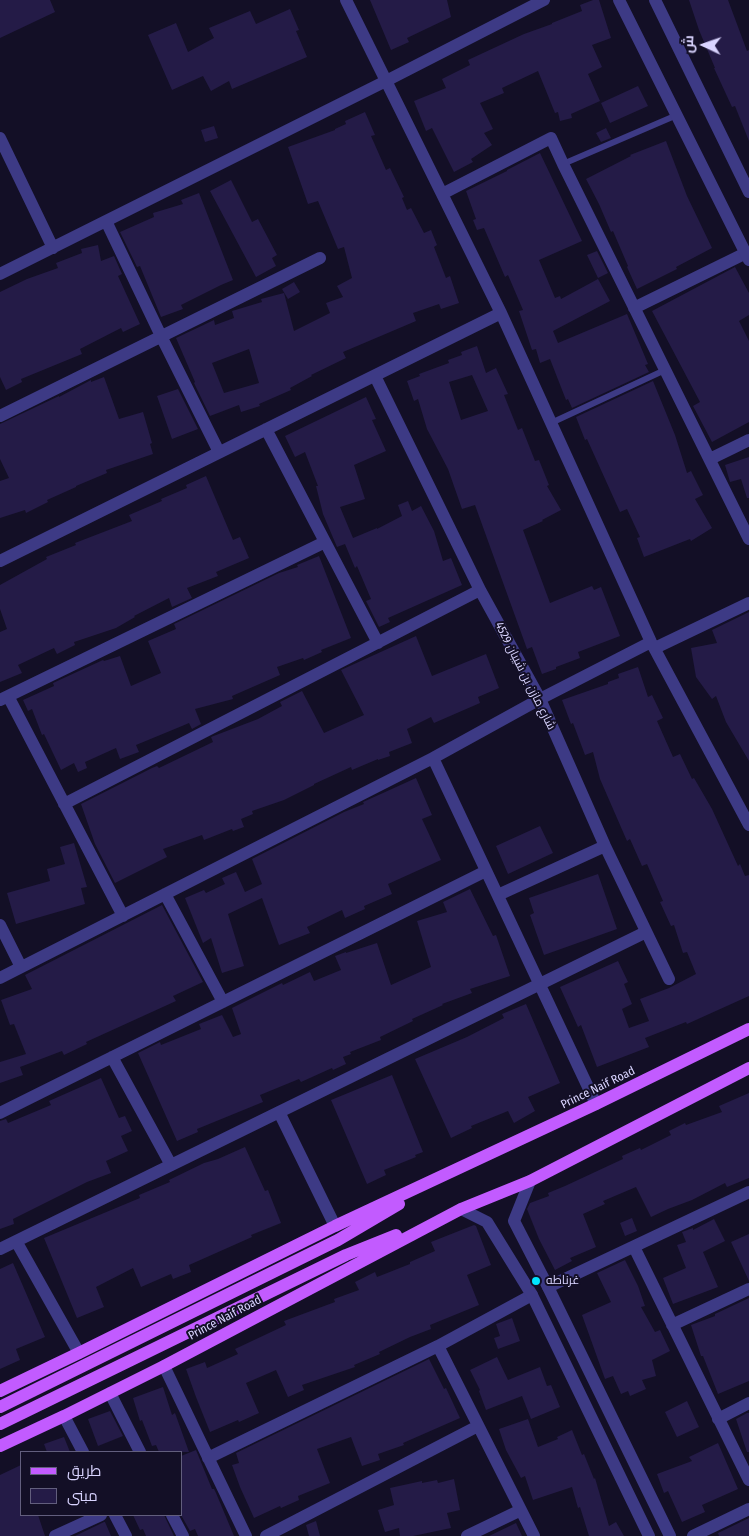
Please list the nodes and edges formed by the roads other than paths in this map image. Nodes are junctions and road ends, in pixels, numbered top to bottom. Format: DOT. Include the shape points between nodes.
graph roads {
  1 [pos="346,0"];
  2 [pos="544,0"];
  3 [pos="620,0"];
  4 [pos="655,0"];
  5 [pos="386,81"];
  6 [pos="677,115"];
  7 [pos="0,138"];
  8 [pos="563,164"];
  9 [pos="748,185"];
  10 [pos="442,194"];
  11 [pos="106,221"];
  12 [pos="52,248"];
  13 [pos="747,257"];
  14 [pos="320,258"];
  15 [pos="0,274"];
  16 [pos="634,308"];
  17 [pos="501,313"];
  18 [pos="161,336"];
  19 [pos="665,370"];
  20 [pos="374,376"];
  21 [pos="0,416"];
  22 [pos="551,423"];
  23 [pos="266,429"];
  24 [pos="749,440"];
  25 [pos="219,452"];
  26 [pos="710,460"];
  27 [pos="749,539"];
  28 [pos="325,542"];
  29 [pos="0,561"];
  30 [pos="480,590"];
  31 [pos="749,603"];
  32 [pos="378,643"];
  33 [pos="653,645"];
  34 [pos="4,698"];
  35 [pos="540,699"];
  36 [pos="433,758"];
  37 [pos="64,804"];
  38 [pos="749,825"];
  39 [pos="605,846"];
  40 [pos="486,871"];
  41 [pos="165,894"];
  42 [pos="498,896"];
  43 [pos="123,916"];
  44 [pos="0,925"];
  45 [pos="646,932"];
  46 [pos="21,967"];
  47 [pos="0,978"];
  48 [pos="669,979"];
  49 [pos="540,984"];
  50 [pos="223,1002"];
  51 [pos="749,1028"];
  52 [pos="112,1057"];
  53 [pos="749,1068"];
  54 [pos="596,1104"];
  55 [pos="279,1112"];
  56 [pos="0,1113"];
  57 [pos="171,1165"];
  58 [pos="457,1169"];
  59 [pos="530,1181"];
  60 [pos="749,1192"];
  61 [pos="461,1209"];
  62 [pos="335,1226"];
  63 [pos="16,1241"];
  64 [pos="634,1247"];
  65 [pos="0,1249"];
  66 [pos="548,1287"];
  67 [pos="749,1289"];
  68 [pos="532,1295"];
  69 [pos="672,1325"];
  70 [pos="438,1346"];
  71 [pos="79,1353"];
  72 [pos="164,1366"];
  73 [pos="0,1391"];
  74 [pos="110,1393"];
  75 [pos="749,1403"];
  76 [pos="0,1407"];
  77 [pos="64,1416"];
  78 [pos="718,1419"];
  79 [pos="0,1424"];
  80 [pos="478,1426"];
  81 [pos="0,1446"];
  82 [pos="82,1451"];
  83 [pos="139,1451"];
  84 [pos="208,1458"];
  85 [pos="749,1480"];
  86 [pos="749,1509"];
  87 [pos="521,1510"];
  88 [pos="99,1516"];
  89 [pos="116,1516"];
  90 [pos="173,1516"];
  91 [pos="272,1535"];
  92 [pos="55,1536"];
  93 [pos="126,1536"];
  94 [pos="183,1536"];
  95 [pos="246,1536"];
  96 [pos="466,1536"];
  97 [pos="534,1536"];
  98 [pos="649,1536"];
  99 [pos="670,1536"];
  100 [pos="693,1536"];
  1 -- 5 [label="street"];
  2 -- 5 [label="street"];
  3 -- 6 [label="street"];
  4 -- 9 [label="street"];
  5 -- 10 [label="street"];
  5 -- 11 [label="street"];
  6 -- 8 [label="lane"];
  6 -- 13 [label="street"];
  7 -- 12 [label="street"];
  8 -- 10 [label="street" via="551,138"];
  8 -- 16 [label="street"];
  10 -- 17 [label="street"];
  11 -- 12 [label="street"];
  11 -- 18 [label="street"];
  12 -- 15 [label="street"];
  13 -- 16 [label="street"];
  14 -- 18 [label="street"];
  16 -- 19 [label="street"];
  17 -- 20 [label="street"];
  17 -- 22 [label="street"];
  18 -- 21 [label="street"];
  18 -- 25 [label="street"];
  19 -- 22 [label="lane"];
  19 -- 26 [label="street"];
  20 -- 23 [label="street"];
  20 -- 30 [label="street, شارع مازن بن شيبان 4529"];
  22 -- 33 [label="street"];
  23 -- 25 [label="street"];
  23 -- 28 [label="street"];
  24 -- 26 [label="street"];
  25 -- 29 [label="street"];
  26 -- 27 [label="street"];
  28 -- 32 [label="street"];
  28 -- 34 [label="street"];
  30 -- 32 [label="street"];
  30 -- 35 [label="street, شارع مازن بن شيبان 4529"];
  31 -- 33 [label="street"];
  32 -- 37 [label="street"];
  33 -- 35 [label="street"];
  33 -- 38 [label="street"];
  34 -- 37 [label="street"];
  35 -- 36 [label="street"];
  35 -- 39 [label="street, شارع مازن بن شيبان 4529"];
  36 -- 40 [label="street"];
  36 -- 41 [label="street"];
  37 -- 43 [label="street"];
  39 -- 42 [label="street"];
  39 -- 45 [label="street, شارع مازن بن شيبان 4529"];
  40 -- 42 [label="street"];
  40 -- 50 [label="street"];
  41 -- 43 [label="street"];
  41 -- 50 [label="street"];
  42 -- 49 [label="street"];
  43 -- 46 [label="street"];
  44 -- 46 [label="street"];
  45 -- 48 [label="street, شارع مازن بن شيبان 4529"];
  45 -- 49 [label="street"];
  46 -- 47 [label="street"];
  49 -- 54 [label="street"];
  49 -- 55 [label="street"];
  50 -- 52 [label="street"];
  51 -- 54 [label="main road, Prince Naif Road"];
  52 -- 56 [label="street"];
  52 -- 57 [label="street"];
  53 -- 59 [label="main road, Prince Naif Road"];
  54 -- 58 [label="main road, Prince Naif Road"];
  55 -- 57 [label="street"];
  55 -- 62 [label="street"];
  57 -- 63 [label="street"];
  58 -- 62 [label="main road, Prince Naif Road"];
  58 -- 76 [label="main road, Prince Naif Road" via="338,1240"];
  59 -- 61 [label="main road, Prince Naif Road"];
  59 -- 66 [label="street" via="514,1221"];
  60 -- 64 [label="street"];
  61 -- 68 [label="street" via="486,1222"];
  61 -- 72 [label="main road, Prince Naif Road"];
  61 -- 79 [label="main road, Prince Naif Road" via="346,1255"];
  62 -- 71 [label="main road, Prince Naif Road"];
  63 -- 65 [label="street"];
  63 -- 71 [label="street"];
  64 -- 66 [label="street"];
  64 -- 69 [label="street"];
  66 -- 99 [label="street"];
  67 -- 69 [label="street"];
  68 -- 70 [label="street"];
  68 -- 98 [label="street"];
  69 -- 78 [label="street"];
  70 -- 80 [label="street"];
  70 -- 84 [label="street"];
  71 -- 73 [label="main road, Prince Naif Road"];
  72 -- 74 [label="main road, Prince Naif Road"];
  72 -- 84 [label="street"];
  74 -- 77 [label="main road, Prince Naif Road"];
  74 -- 83 [label="street"];
  75 -- 78 [label="street"];
  77 -- 81 [label="main road, Prince Naif Road"];
  77 -- 82 [label="street"];
  78 -- 85 [label="street"];
  80 -- 87 [label="street"];
  80 -- 91 [label="street"];
  84 -- 95 [label="street"];
  86 -- 100 [label="street"];
  87 -- 96 [label="street"];
  87 -- 97 [label="street"];
  88 -- 92 [label="street"];
  89 -- 93 [label="street"];
  90 -- 94 [label="street"];
}
